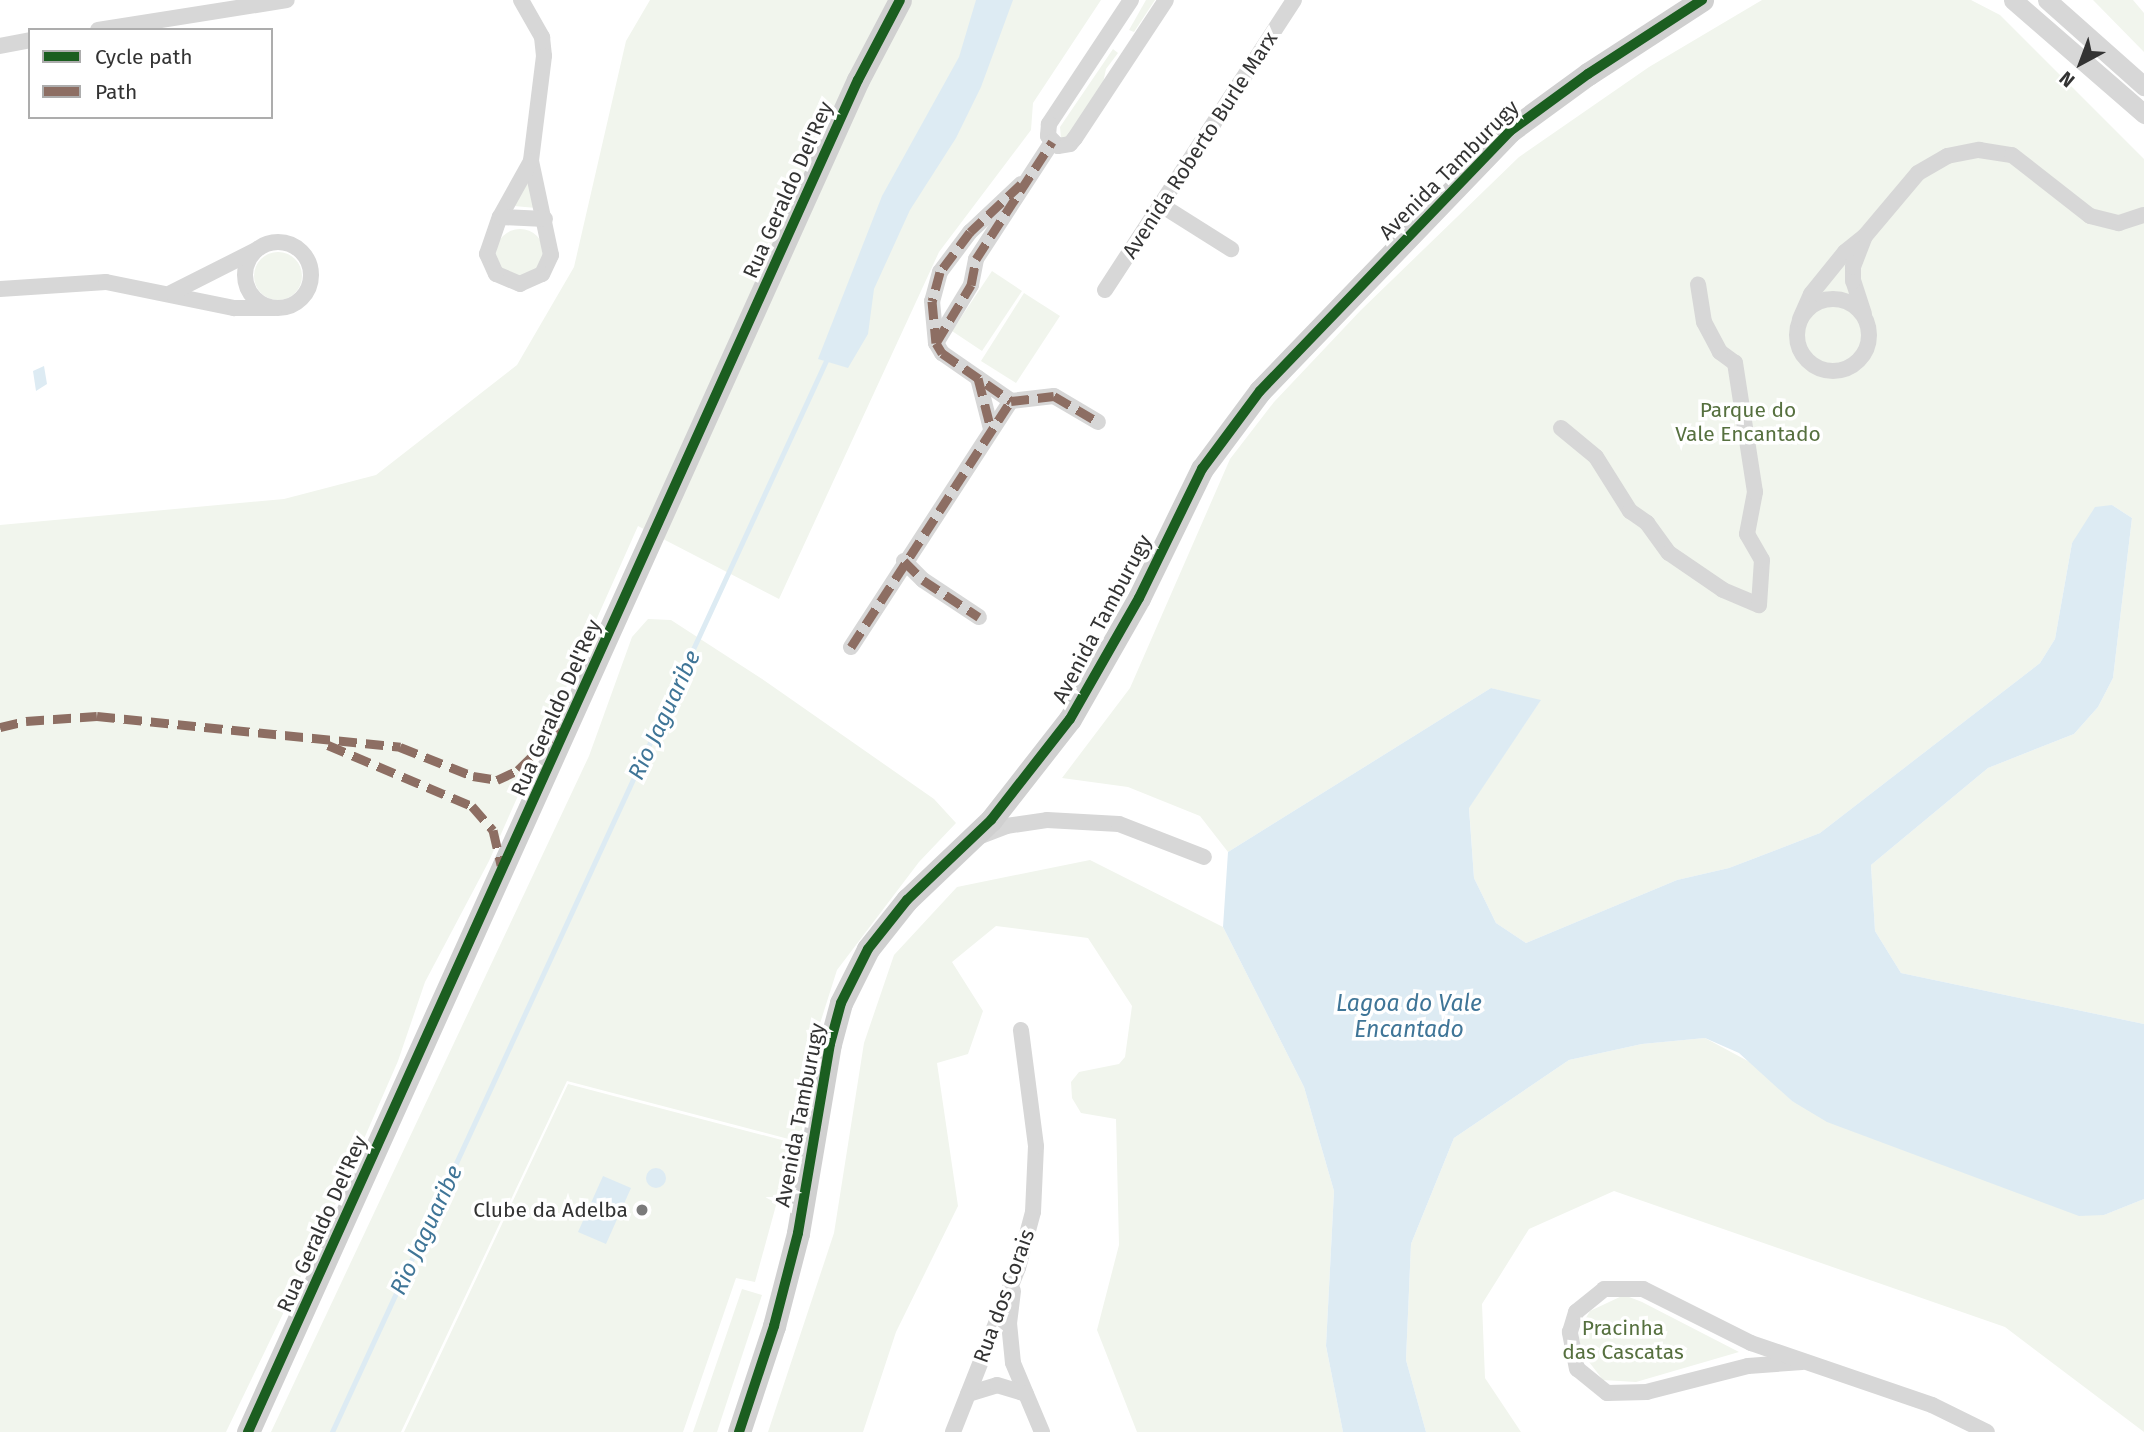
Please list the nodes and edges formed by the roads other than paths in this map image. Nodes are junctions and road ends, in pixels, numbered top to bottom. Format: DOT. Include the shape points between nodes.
graph roads {
  1 [pos="287,0"];
  2 [pos="521,0"];
  3 [pos="900,0"];
  4 [pos="1131,0"];
  5 [pos="1166,0"];
  6 [pos="1294,0"];
  7 [pos="1703,0"];
  8 [pos="2013,0"];
  9 [pos="2047,0"];
  10 [pos="111,28"];
  11 [pos="1110,32"];
  12 [pos="28,40"];
  13 [pos="0,46"];
  14 [pos="1134,48"];
  15 [pos="2144,86"];
  16 [pos="2126,100"];
  17 [pos="2144,114"];
  18 [pos="2144,124"];
  19 [pos="1052,142"];
  20 [pos="531,161"];
  21 [pos="1021,184"];
  22 [pos="1161,205"];
  23 [pos="2144,215"];
  24 [pos="500,217"];
  25 [pos="545,219"];
  26 [pos="1865,236"];
  27 [pos="258,248"];
  28 [pos="1231,249"];
  29 [pos="953,254"];
  30 [pos="974,268"];
  31 [pos="1698,284"];
  32 [pos="0,289"];
  33 [pos="1105,290"];
  34 [pos="171,293"];
  35 [pos="275,308"];
  36 [pos="1800,319"];
  37 [pos="1867,323"];
  38 [pos="936,343"];
  39 [pos="978,378"];
  40 [pos="1011,401"];
  41 [pos="1098,422"];
  42 [pos="1561,428"];
  43 [pos="991,429"];
  44 [pos="904,561"];
  45 [pos="979,617"];
  46 [pos="851,647"];
  47 [pos="971,840"];
  48 [pos="1204,857"];
  49 [pos="1021,1030"];
  50 [pos="1018,1268"];
  51 [pos="1751,1343"];
  52 [pos="1802,1362"];
  53 [pos="1748,1366"];
  54 [pos="968,1394"];
  55 [pos="1026,1394"];
  56 [pos="248,1432"];
  57 [pos="739,1432"];
  58 [pos="953,1432"];
  59 [pos="1041,1432"];
  60 [pos="1987,1432"];
  1 -- 10 [label="street"];
  2 -- 20 [label="street" via="542,37 544,56"];
  3 -- 56 [label="main road, Rua Geraldo Del'Rey" via="858,80"];
  4 -- 11 [label="street"];
  5 -- 14 [label="street"];
  6 -- 22 [label="street, Avenida Roberto Burle Marx"];
  7 -- 47 [label="main road, Avenida Tamburugy" via="1510,131 1260,391 1202,470 1139,598 1070,719"];
  8 -- 16 [label="street"];
  9 -- 15 [label="street"];
  11 -- 14 [label="street"];
  11 -- 19 [label="street" via="1049,124"];
  12 -- 13 [label="street"];
  14 -- 19 [label="street" via="1070,144"];
  16 -- 17 [label="street"];
  16 -- 18 [label="street"];
  19 -- 21 [label="street"];
  20 -- 24 [label="street"];
  20 -- 25 [label="street"];
  21 -- 29 [label="street" via="984,217"];
  21 -- 30 [label="street"];
  22 -- 28 [label="street"];
  22 -- 33 [label="street, Avenida Roberto Burle Marx"];
  23 -- 26 [label="street" via="2119,223 2090,216 2012,155 1967,150 1918,173"];
  24 -- 25 [label="street"];
  24 -- 25 [label="street" via="489,242 489,264 507,282 520,284 532,281 548,266"];
  26 -- 36 [label="street" via="1811,294"];
  26 -- 37 [label="street" via="1853,267 1853,281"];
  27 -- 34 [label="street"];
  27 -- 35 [label="street" via="247,264 246,284 257,301"];
  27 -- 35 [label="street" via="289,244 299,249 310,267 303,297"];
  29 -- 30 [label="street"];
  29 -- 38 [label="street" via="940,272 932,301"];
  30 -- 38 [label="street" via="971,285"];
  31 -- 42 [label="street" via="1704,322 1720,352 1735,363 1755,492 1747,534 1762,561 1759,605 1723,590 1669,553 1647,523 1630,511 1595,457"];
  32 -- 34 [label="street" via="75,281"];
  34 -- 35 [label="street" via="234,308"];
  36 -- 37 [label="street" via="1808,308 1835,299 1849,302"];
  36 -- 37 [label="street" via="1798,344 1812,365 1824,370 1850,367 1860,359 1869,336"];
  38 -- 39 [label="street" via="942,354"];
  39 -- 40 [label="street"];
  39 -- 43 [label="street"];
  40 -- 41 [label="street" via="1054,396"];
  40 -- 43 [label="street"];
  43 -- 44 [label="street"];
  44 -- 45 [label="street" via="923,580"];
  44 -- 46 [label="street"];
  47 -- 48 [label="street" via="1006,826 1084,821 1119,824"];
  47 -- 57 [label="main road, Avenida Tamburugy" via="886,923 841,1003 817,1105 798,1233"];
  49 -- 50 [label="street, Rua dos Corais" via="1036,1185"];
  50 -- 54 [label="street, Rua dos Corais"];
  50 -- 55 [label="street" via="1009,1343"];
  51 -- 52 [label="street"];
  51 -- 53 [label="street"];
  51 -- 53 [label="street" via="1643,1289 1625,1287 1604,1289 1588,1299 1576,1312 1570,1332 1577,1369 1607,1393 1647,1392"];
  52 -- 53 [label="street"];
  52 -- 60 [label="street" via="1932,1405"];
  54 -- 55 [label="street, Rua dos Corais" via="997,1385"];
  54 -- 58 [label="street, Rua dos Corais"];
  55 -- 59 [label="street"];
}
